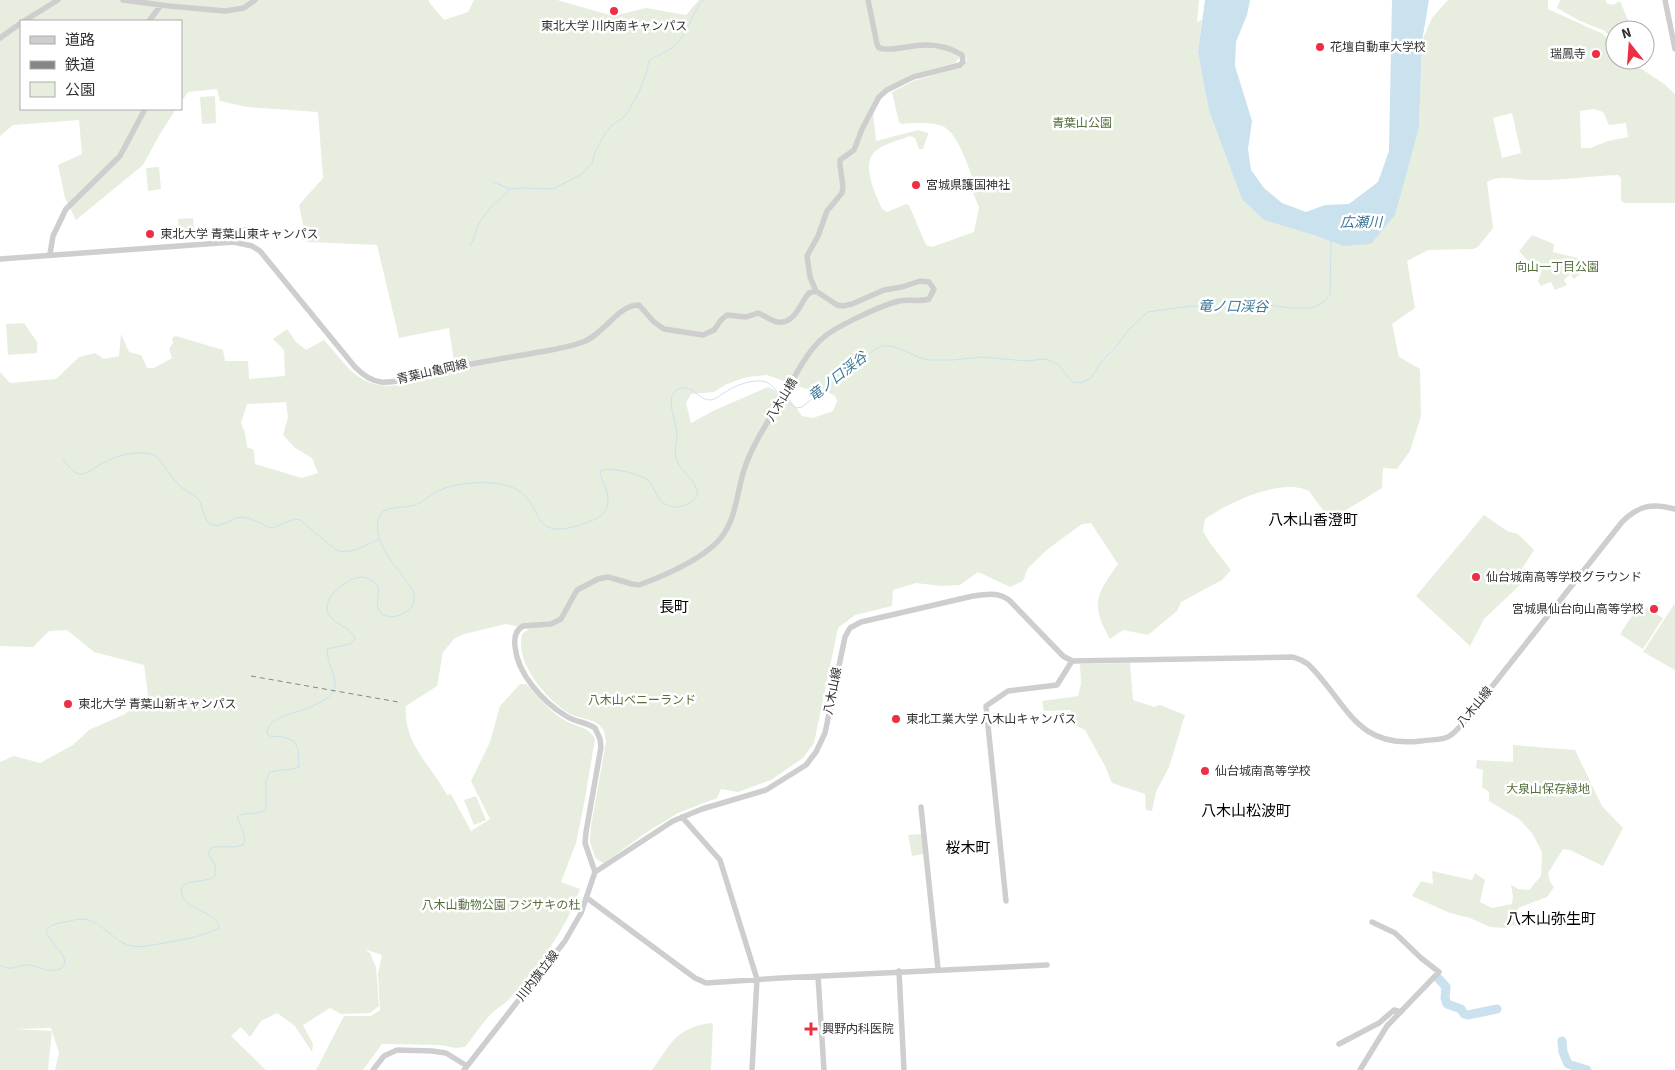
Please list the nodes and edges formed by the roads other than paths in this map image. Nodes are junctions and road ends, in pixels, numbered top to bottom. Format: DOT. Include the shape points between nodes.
graph roads {
  1 [pos="58,0"];
  2 [pos="124,0"];
  3 [pos="255,0"];
  4 [pos="868,0"];
  5 [pos="1665,0"];
  6 [pos="161,5"];
  7 [pos="26,20"];
  8 [pos="150,20"];
  9 [pos="20,24"];
  10 [pos="0,38"];
  11 [pos="1675,49"];
  12 [pos="144,110"];
  13 [pos="50,254"];
  14 [pos="0,259"];
  15 [pos="816,291"];
  16 [pos="1675,509"];
  17 [pos="1072,661"];
  18 [pos="921,807"];
  19 [pos="682,817"];
  20 [pos="595,872"];
  21 [pos="587,898"];
  22 [pos="1006,901"];
  23 [pos="1372,922"];
  24 [pos="1047,965"];
  25 [pos="938,970"];
  26 [pos="899,971"];
  27 [pos="818,976"];
  28 [pos="757,979"];
  29 [pos="1401,1012"];
  30 [pos="1339,1044"];
  31 [pos="465,1068"];
  32 [pos="373,1070"];
  33 [pos="752,1070"];
  34 [pos="824,1070"];
  35 [pos="904,1070"];
  36 [pos="1360,1070"];
  1 -- 7 [label="street"];
  2 -- 6 [label="street"];
  3 -- 6 [label="street" via="244,8 233,10"];
  4 -- 15 [label="street" via="880,48 940,45 962,55 963,62 913,77 879,97 854,150 840,160 842,193 826,211 807,256"];
  5 -- 11 [label="street"];
  6 -- 8 [label="street"];
  9 -- 10 [label="street"];
  12 -- 13 [label="street" via="120,156 66,209 52,236"];
  13 -- 14 [label="street, 青葉山亀岡線"];
  13 -- 15 [label="street, 青葉山亀岡線" via="234,242 252,246 263,255 355,367 364,376 381,382 584,342 633,305 638,305 664,329 703,335 714,330 727,316 744,317 758,312 774,321 786,321 794,316 809,293"];
  15 -- 20 [label="street, 八木山橋" via="843,306 880,291 920,281 930,282 934,289 929,299 898,301 834,330 815,346 746,466 724,535 708,551 639,585 608,577 588,583 576,590 561,619 551,624 523,626 516,635 519,662 532,685 567,717 595,728 600,739 585,843"];
  16 -- 17 [label="street, 八木山線" via="1658,506 1640,508 1622,522 1464,722 1446,739 1404,741 1372,734 1358,725 1308,664 1293,657"];
  17 -- 19 [label="street, 八木山線" via="1000,595 973,596 857,624 845,637 825,733 806,765 766,790"];
  17 -- 22 [label="street" via="1057,685 1008,691 986,706"];
  18 -- 25 [label="street"];
  19 -- 20 [label="street, 八木山線"];
  19 -- 28 [label="street" via="720,860"];
  20 -- 21 [label="street, 川内旗立線"];
  21 -- 28 [label="street" via="700,981 717,983"];
  21 -- 31 [label="street, 川内旗立線" via="565,941"];
  23 -- 29 [label="street" via="1395,933 1438,972"];
  24 -- 25 [label="street"];
  25 -- 26 [label="street"];
  26 -- 27 [label="street"];
  26 -- 35 [label="street"];
  27 -- 28 [label="street"];
  27 -- 34 [label="street"];
  28 -- 33 [label="street"];
  29 -- 30 [label="street" via="1394,1010 1379,1023"];
  29 -- 36 [label="street" via="1386,1026"];
  31 -- 32 [label="street" via="446,1052 397,1050 384,1056"];
}
